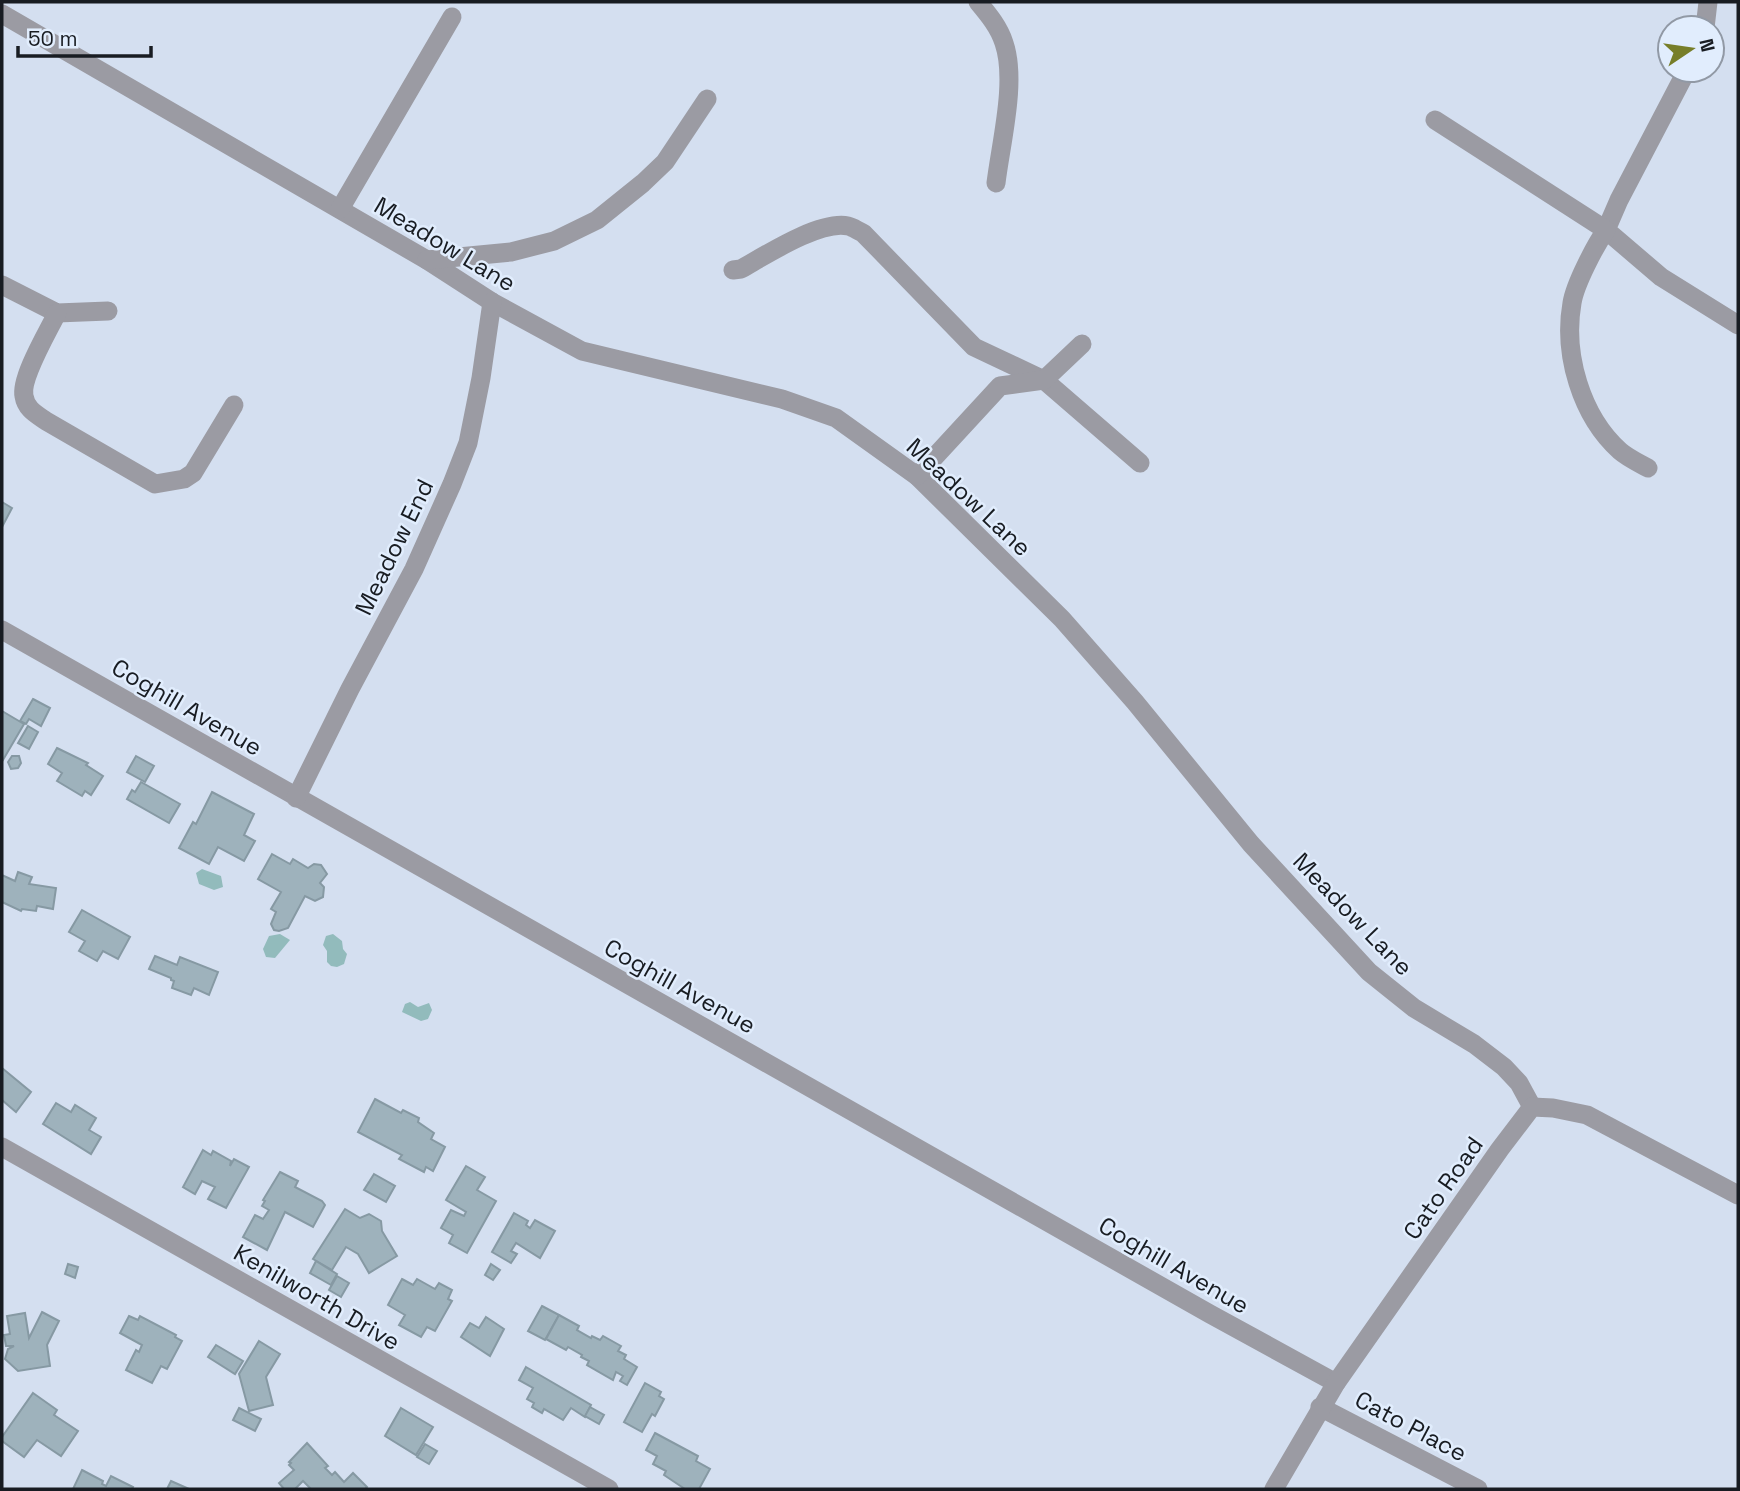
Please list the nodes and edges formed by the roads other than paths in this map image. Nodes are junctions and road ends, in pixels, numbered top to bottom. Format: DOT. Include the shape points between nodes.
graph roads {
  1 [pos="978,2"];
  2 [pos="2,14"];
  3 [pos="452,17"];
  4 [pos="1680,84"];
  5 [pos="707,99"];
  6 [pos="1435,120"];
  7 [pos="996,183"];
  8 [pos="340,209"];
  9 [pos="1606,230"];
  10 [pos="427,260"];
  11 [pos="733,270"];
  12 [pos="2,285"];
  13 [pos="492,302"];
  14 [pos="108,311"];
  15 [pos="57,313"];
  16 [pos="1738,325"];
  17 [pos="1082,344"];
  18 [pos="1044,380"];
  19 [pos="234,405"];
  20 [pos="1140,463"];
  21 [pos="1648,468"];
  22 [pos="917,476"];
  23 [pos="2,630"];
  24 [pos="296,798"];
  25 [pos="1532,1107"];
  26 [pos="2,1147"];
  27 [pos="1738,1195"];
  28 [pos="1336,1383"];
  29 [pos="1320,1407"];
  30 [pos="609,1489"];
  31 [pos="1274,1489"];
  32 [pos="1478,1489"];
  1 -- 7 [label="street" via="1004,41 1010,67"];
  2 -- 8 [label="street, Meadow Lane"];
  3 -- 8 [label="street"];
  4 -- 9 [label="street"];
  5 -- 10 [label="street" via="665,162 597,220 554,241 511,252"];
  6 -- 9 [label="street"];
  8 -- 10 [label="street, Meadow Lane"];
  9 -- 16 [label="street" via="1661,276"];
  9 -- 21 [label="street" via="1572,300 1574,365 1582,398 1601,428 1621,452"];
  10 -- 13 [label="street, Meadow Lane"];
  11 -- 18 [label="street" via="804,235 849,226 863,233 974,348"];
  12 -- 15 [label="street"];
  13 -- 22 [label="street, Meadow Lane" via="582,351 782,399 836,418"];
  13 -- 24 [label="street, Meadow End" via="468,443 452,484 414,569"];
  14 -- 15 [label="street"];
  15 -- 19 [label="street" via="25,380 23,394 29,409 155,484 193,473"];
  17 -- 18 [label="street"];
  18 -- 20 [label="street"];
  18 -- 22 [label="street" via="1000,386"];
  22 -- 25 [label="street, Meadow Lane" via="1062,619 1251,844 1369,972 1504,1067"];
  23 -- 24 [label="street, Coghill Avenue"];
  24 -- 28 [label="street, Coghill Avenue"];
  25 -- 27 [label="street" via="1587,1115"];
  25 -- 28 [label="street, Cato Road"];
  26 -- 30 [label="street, Kenilworth Drive"];
  28 -- 29 [label="street, Cato Road"];
  29 -- 31 [label="street, Cato Road"];
  29 -- 32 [label="street, Cato Place"];
}
